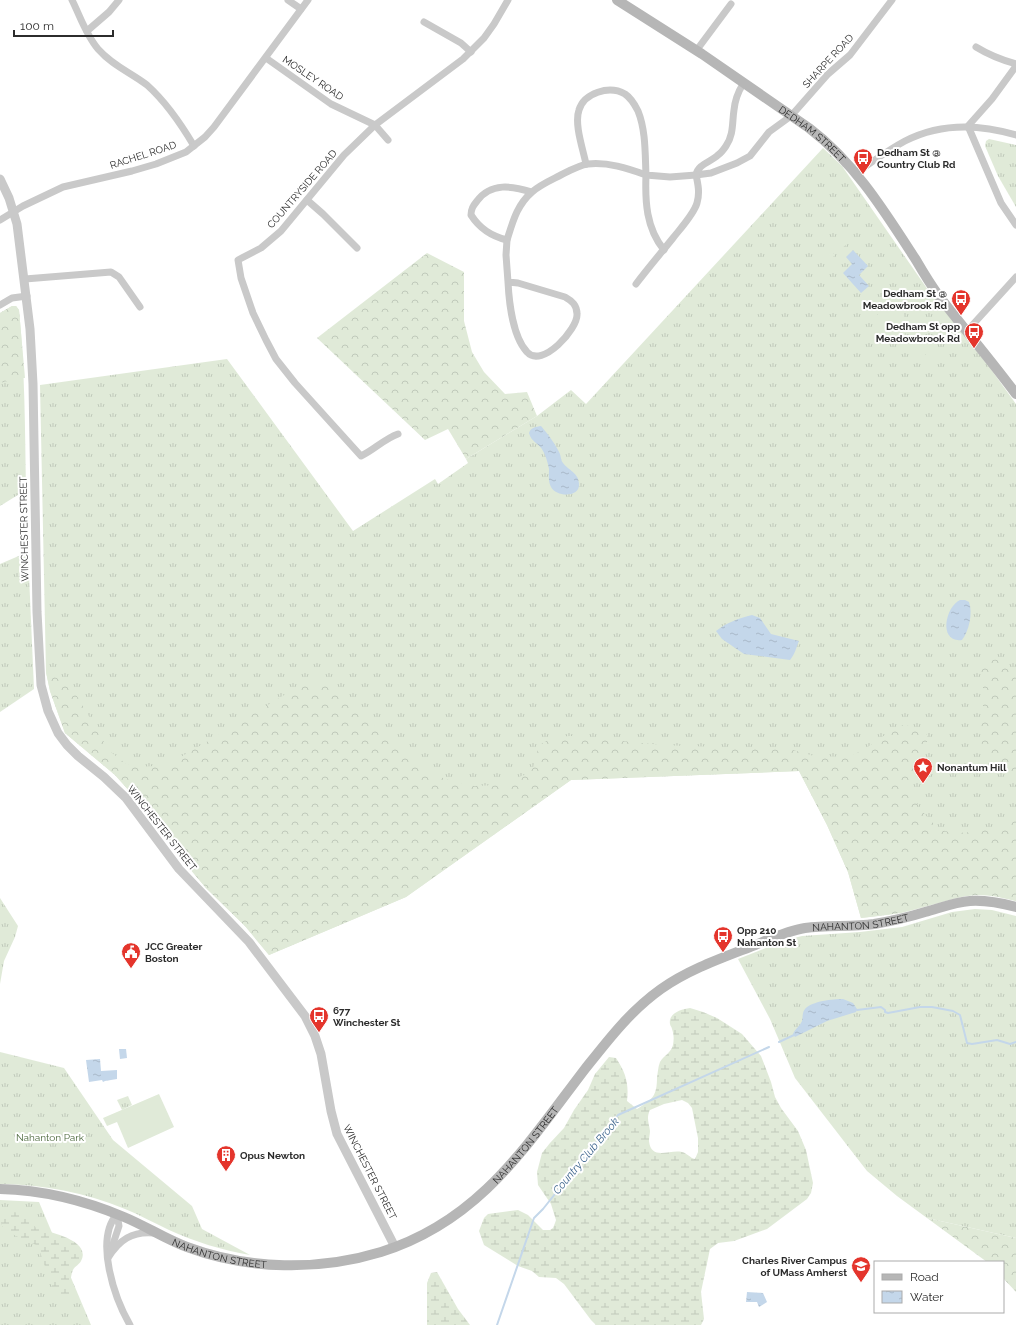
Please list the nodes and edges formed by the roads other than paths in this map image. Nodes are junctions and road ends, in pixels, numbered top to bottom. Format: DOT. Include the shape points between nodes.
graph roads {
  1 [pos="72,0"];
  2 [pos="119,0"];
  3 [pos="288,0"];
  4 [pos="308,0"];
  5 [pos="508,0"];
  6 [pos="617,0"];
  7 [pos="892,0"];
  8 [pos="630,4"];
  9 [pos="731,4"];
  10 [pos="301,9"];
  11 [pos="424,22"];
  12 [pos="86,31"];
  13 [pos="976,47"];
  14 [pos="696,51"];
  15 [pos="471,52"];
  16 [pos="266,58"];
  17 [pos="1016,65"];
  18 [pos="743,84"];
  19 [pos="791,116"];
  20 [pos="375,125"];
  21 [pos="968,126"];
  22 [pos="1016,135"];
  23 [pos="388,140"];
  24 [pos="194,146"];
  25 [pos="586,164"];
  26 [pos="856,173"];
  27 [pos="646,174"];
  28 [pos="696,175"];
  29 [pos="0,179"];
  30 [pos="532,192"];
  31 [pos="307,200"];
  32 [pos="14,211"];
  33 [pos="0,220"];
  34 [pos="1016,225"];
  35 [pos="507,240"];
  36 [pos="357,248"];
  37 [pos="664,250"];
  38 [pos="1016,277"];
  39 [pos="25,280"];
  40 [pos="508,282"];
  41 [pos="636,284"];
  42 [pos="27,296"];
  43 [pos="0,305"];
  44 [pos="140,307"];
  45 [pos="967,331"];
  46 [pos="1016,394"];
  47 [pos="398,434"];
  48 [pos="1016,907"];
  49 [pos="0,1189"];
  50 [pos="117,1214"];
  51 [pos="156,1233"];
  52 [pos="395,1247"];
  53 [pos="108,1258"];
  54 [pos="130,1325"];
  1 -- 12 [label="street"];
  2 -- 12 [label="street"];
  3 -- 10 [label="street"];
  4 -- 10 [label="street, RACHEL ROAD"];
  5 -- 15 [label="street, COUNTRYSIDE ROAD" via="490,30"];
  6 -- 8 [label="main road, DEDHAM STREET"];
  7 -- 19 [label="street, SHARPE ROAD" via="850,55 828,74"];
  8 -- 14 [label="main road, DEDHAM STREET"];
  9 -- 14 [label="street"];
  10 -- 16 [label="street, RACHEL ROAD"];
  11 -- 15 [label="street" via="461,43"];
  12 -- 24 [label="street" via="108,60 156,94"];
  13 -- 17 [label="street"];
  14 -- 18 [label="main road, DEDHAM STREET"];
  15 -- 20 [label="street, COUNTRYSIDE ROAD" via="452,69"];
  16 -- 20 [label="street, MOSLEY ROAD" via="331,104"];
  16 -- 24 [label="street, RACHEL ROAD" via="214,127"];
  17 -- 21 [label="street" via="992,99"];
  18 -- 19 [label="main road, DEDHAM STREET"];
  18 -- 28 [label="street" via="738,93 727,145 720,154 702,165"];
  19 -- 26 [label="main road, DEDHAM STREET" via="823,138"];
  19 -- 28 [label="street, SHARPE ROAD" via="768,132 750,156 711,173"];
  20 -- 23 [label="street, MOSLEY ROAD"];
  20 -- 31 [label="street, COUNTRYSIDE ROAD" via="344,155"];
  21 -- 22 [label="street"];
  21 -- 26 [label="street" via="927,132 905,141"];
  21 -- 34 [label="street" via="1001,203"];
  24 -- 32 [label="street, RACHEL ROAD" via="156,164 63,187"];
  25 -- 27 [label="street, SHARPE ROAD" via="606,164"];
  25 -- 27 [label="street" via="578,128 579,109 589,96 606,90 616,91 631,100 638,111 644,135"];
  25 -- 30 [label="street" via="539,186"];
  26 -- 45 [label="main road, DEDHAM STREET" via="938,295"];
  27 -- 28 [label="street, SHARPE ROAD" via="670,178"];
  27 -- 37 [label="street" via="648,215 653,232"];
  28 -- 37 [label="street" via="699,189 697,204"];
  29 -- 32 [label="street, WINCHESTER STREET"];
  30 -- 35 [label="street" via="514,215"];
  30 -- 35 [label="street" via="510,186 495,188 483,195 473,206 471,215 475,222 486,232"];
  31 -- 36 [label="street"];
  31 -- 47 [label="street, COUNTRYSIDE ROAD" via="276,235 261,248 238,260 241,278 254,313 266,340 286,372 361,456"];
  32 -- 33 [label="street, RACHEL ROAD"];
  32 -- 39 [label="street, WINCHESTER STREET"];
  35 -- 40 [label="street"];
  37 -- 41 [label="street"];
  38 -- 45 [label="street"];
  39 -- 42 [label="street, WINCHESTER STREET"];
  39 -- 44 [label="street" via="113,273 118,276"];
  40 -- 40 [label="street" via="509,300 519,338 527,352 536,357 543,356 555,348 576,323 576,306 566,297"];
  42 -- 43 [label="street" via="12,298"];
  42 -- 52 [label="street, WINCHESTER STREET" via="32,356 37,612 41,685 48,711 58,733 67,745 126,798 176,865 249,942 305,1016 321,1054 333,1120 339,1138"];
  45 -- 46 [label="main road, DEDHAM STREET"];
  48 -- 52 [label="main road, NAHANTON STREET" via="992,902 966,901 888,922 798,930 686,973 658,992 625,1021 514,1160 479,1197 438,1227"];
  49 -- 50 [label="main road, NAHANTON STREET" via="55,1196"];
  50 -- 51 [label="main road, NAHANTON STREET"];
  50 -- 53 [label="street" via="118,1228"];
  51 -- 52 [label="main road, NAHANTON STREET" via="210,1254 243,1262 273,1265 340,1262"];
  51 -- 53 [label="street" via="129,1236 118,1244"];
  53 -- 54 [label="street" via="113,1287"];
}
